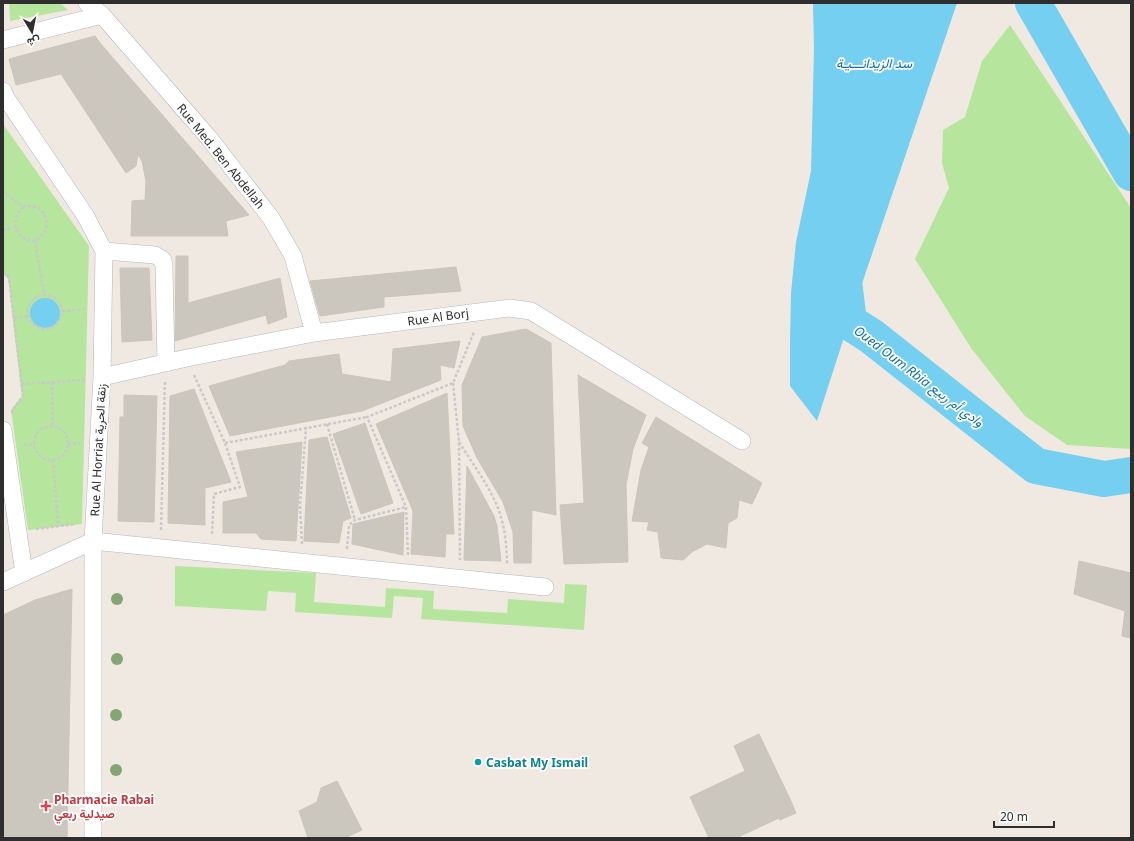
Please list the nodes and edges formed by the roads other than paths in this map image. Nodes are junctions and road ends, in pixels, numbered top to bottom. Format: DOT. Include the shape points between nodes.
graph roads {
  1 [pos="88,3"];
  2 [pos="102,15"];
  3 [pos="3,40"];
  4 [pos="3,91"];
  5 [pos="104,251"];
  6 [pos="314,333"];
  7 [pos="166,363"];
  8 [pos="102,377"];
  9 [pos="3,430"];
  10 [pos="742,441"];
  11 [pos="93,541"];
  12 [pos="24,573"];
  13 [pos="3,582"];
  14 [pos="545,587"];
  15 [pos="93,838"];
  1 -- 2 [label="street, Rue Med. Ben Abdellah"];
  2 -- 3 [label="street"];
  2 -- 6 [label="street, Rue Med. Ben Abdellah" via="209,138 271,218 293,256"];
  4 -- 5 [label="street, Rue Al Horriat زنقة الحرية" via="85,215"];
  5 -- 7 [label="street" via="156,255 163,260"];
  5 -- 8 [label="street, Rue Al Horriat زنقة الحرية"];
  6 -- 7 [label="street, Rue Al Borj"];
  6 -- 10 [label="street, Rue Al Borj" via="510,308 531,311"];
  7 -- 8 [label="street, Rue Al Borj"];
  8 -- 11 [label="street, Rue Al Horriat زنقة الحرية"];
  9 -- 12 [label="street"];
  11 -- 12 [label="street"];
  11 -- 14 [label="street"];
  11 -- 15 [label="street, Rue Al Horriat زنقة الحرية"];
  12 -- 13 [label="street"];
}
